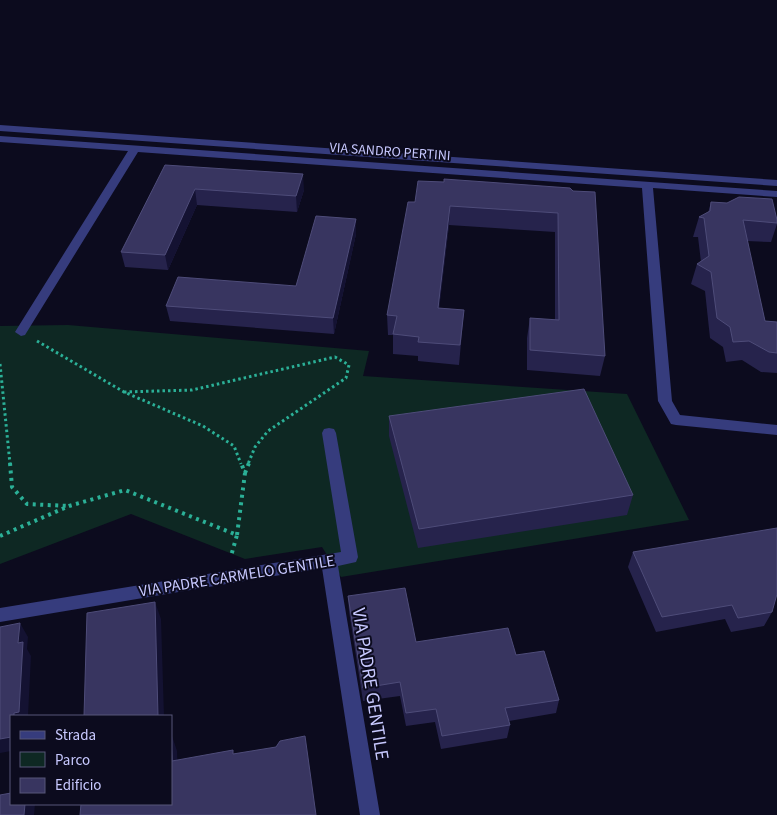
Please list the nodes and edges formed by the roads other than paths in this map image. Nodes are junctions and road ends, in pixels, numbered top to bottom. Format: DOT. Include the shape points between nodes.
graph roads {
  1 [pos="0,128"];
  2 [pos="0,139"];
  3 [pos="135,148"];
  4 [pos="777,182"];
  5 [pos="647,185"];
  6 [pos="777,194"];
  7 [pos="22,332"];
  8 [pos="777,430"];
  9 [pos="329,433"];
  10 [pos="329,560"];
  11 [pos="0,615"];
  12 [pos="370,815"];
  1 -- 4 [label="street, VIA SANDRO PERTINI"];
  2 -- 3 [label="street, VIA SANDRO PERTINI"];
  3 -- 5 [label="street, VIA SANDRO PERTINI"];
  3 -- 7 [label="street"];
  5 -- 6 [label="street, VIA SANDRO PERTINI"];
  5 -- 8 [label="street" via="665,401 676,420"];
  9 -- 10 [label="street, VIA PADRE CARMELO GENTILE" via="350,557"];
  10 -- 11 [label="street, VIA PADRE CARMELO GENTILE"];
  10 -- 12 [label="street, VIA PADRE GENTILE"];
}
